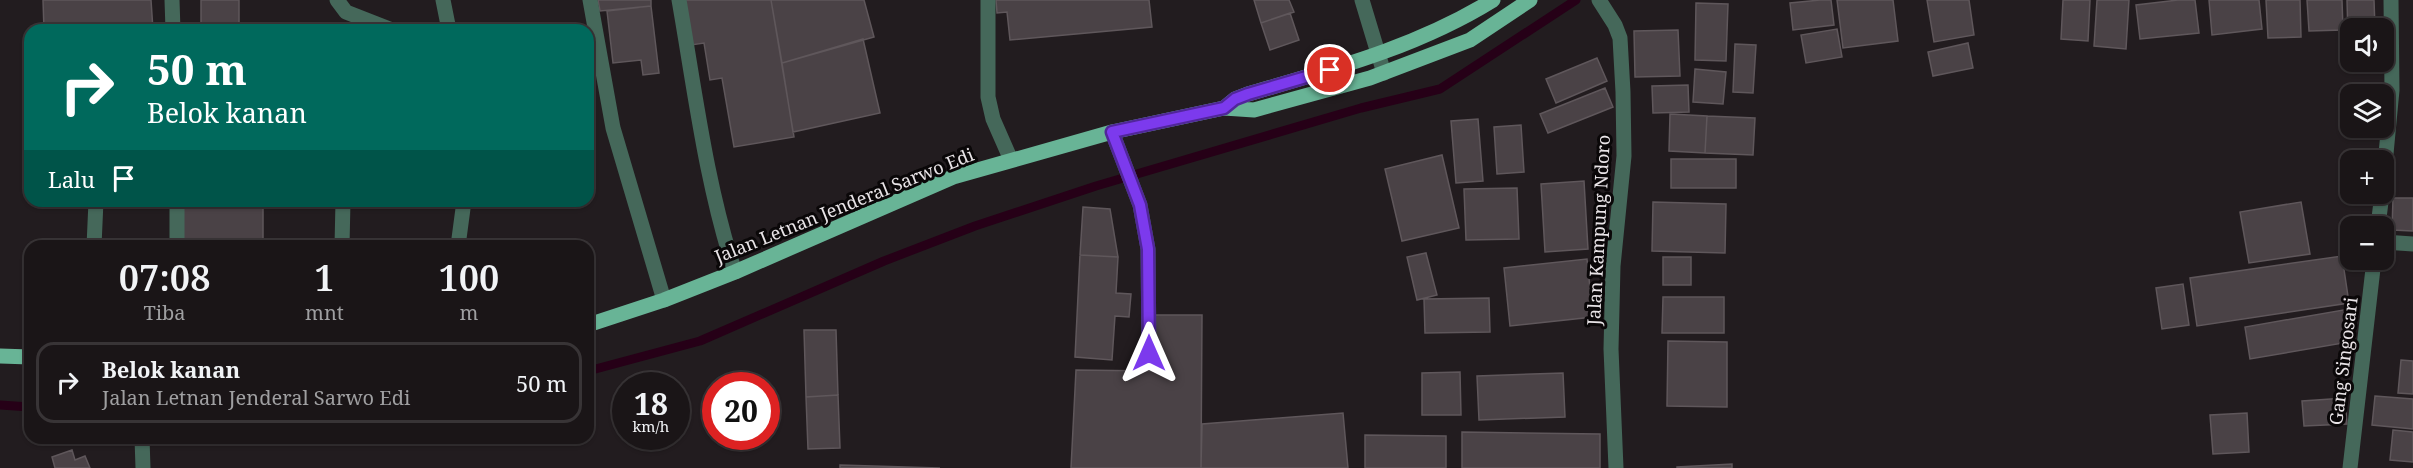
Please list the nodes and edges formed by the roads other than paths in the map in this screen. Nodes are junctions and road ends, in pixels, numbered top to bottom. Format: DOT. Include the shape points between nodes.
graph roads {
  1 [pos="172,0"];
  2 [pos="337,0"];
  3 [pos="443,0"];
  4 [pos="590,0"];
  5 [pos="679,0"];
  6 [pos="988,0"];
  7 [pos="1362,0"];
  8 [pos="1493,0"];
  9 [pos="1530,0"];
  10 [pos="2391,0"];
  11 [pos="1604,6"];
  12 [pos="173,24"];
  13 [pos="377,24"];
  14 [pos="448,24"];
  15 [pos="1377,55"];
  16 [pos="1384,73"];
  17 [pos="1224,108"];
  18 [pos="1112,132"];
  19 [pos="2386,150"];
  20 [pos="1011,160"];
  21 [pos="96,207"];
  22 [pos="177,207"];
  23 [pos="343,207"];
  24 [pos="463,207"];
  25 [pos="94,240"];
  26 [pos="177,240"];
  27 [pos="342,240"];
  28 [pos="459,240"];
  29 [pos="2394,243"];
  30 [pos="2413,244"];
  31 [pos="2373,270"];
  32 [pos="735,272"];
  33 [pos="664,300"];
  34 [pos="594,323"];
  35 [pos="1149,353"];
  36 [pos="0,356"];
  37 [pos="24,357"];
  38 [pos="142,444"];
  39 [pos="143,468"];
  40 [pos="1616,468"];
  41 [pos="2350,468"];
  1 -- 12 [label="street"];
  2 -- 13 [label="street" via="346,12"];
  3 -- 14 [label="street"];
  4 -- 33 [label="street" via="613,128"];
  5 -- 32 [label="street" via="713,193"];
  6 -- 20 [label="street" via="988,97"];
  7 -- 15 [label="street"];
  8 -- 15 [label="main road, Jalan Letnan Jenderal Sarwo Edi" via="1443,29"];
  9 -- 16 [label="main road, Jalan Letnan Jenderal Sarwo Edi" via="1470,40"];
  10 -- 19 [label="street" via="2392,90"];
  11 -- 40 [label="street, Jalan Kampung Ndoro" via="1620,38 1623,92 1624,156 1613,266 1611,350"];
  15 -- 16 [label="street"];
  15 -- 17 [label="main road, Jalan Letnan Jenderal Sarwo Edi" via="1248,94"];
  16 -- 17 [label="main road, Jalan Letnan Jenderal Sarwo Edi" via="1254,110"];
  17 -- 18 [label="main road, Jalan Letnan Jenderal Sarwo Edi"];
  18 -- 20 [label="main road, Jalan Letnan Jenderal Sarwo Edi"];
  18 -- 35 [label="street" via="1140,205 1148,249"];
  20 -- 32 [label="main road, Jalan Letnan Jenderal Sarwo Edi" via="953,177"];
  21 -- 25 [label="street"];
  22 -- 26 [label="street"];
  23 -- 27 [label="street"];
  24 -- 28 [label="street"];
  29 -- 30 [label="street"];
  31 -- 41 [label="street, Gang Singosari"];
  32 -- 33 [label="main road, Jalan Letnan Jenderal Sarwo Edi"];
  33 -- 34 [label="main road, Jalan Letnan Jenderal Sarwo Edi"];
  36 -- 37 [label="main road"];
  38 -- 39 [label="street"];
}
